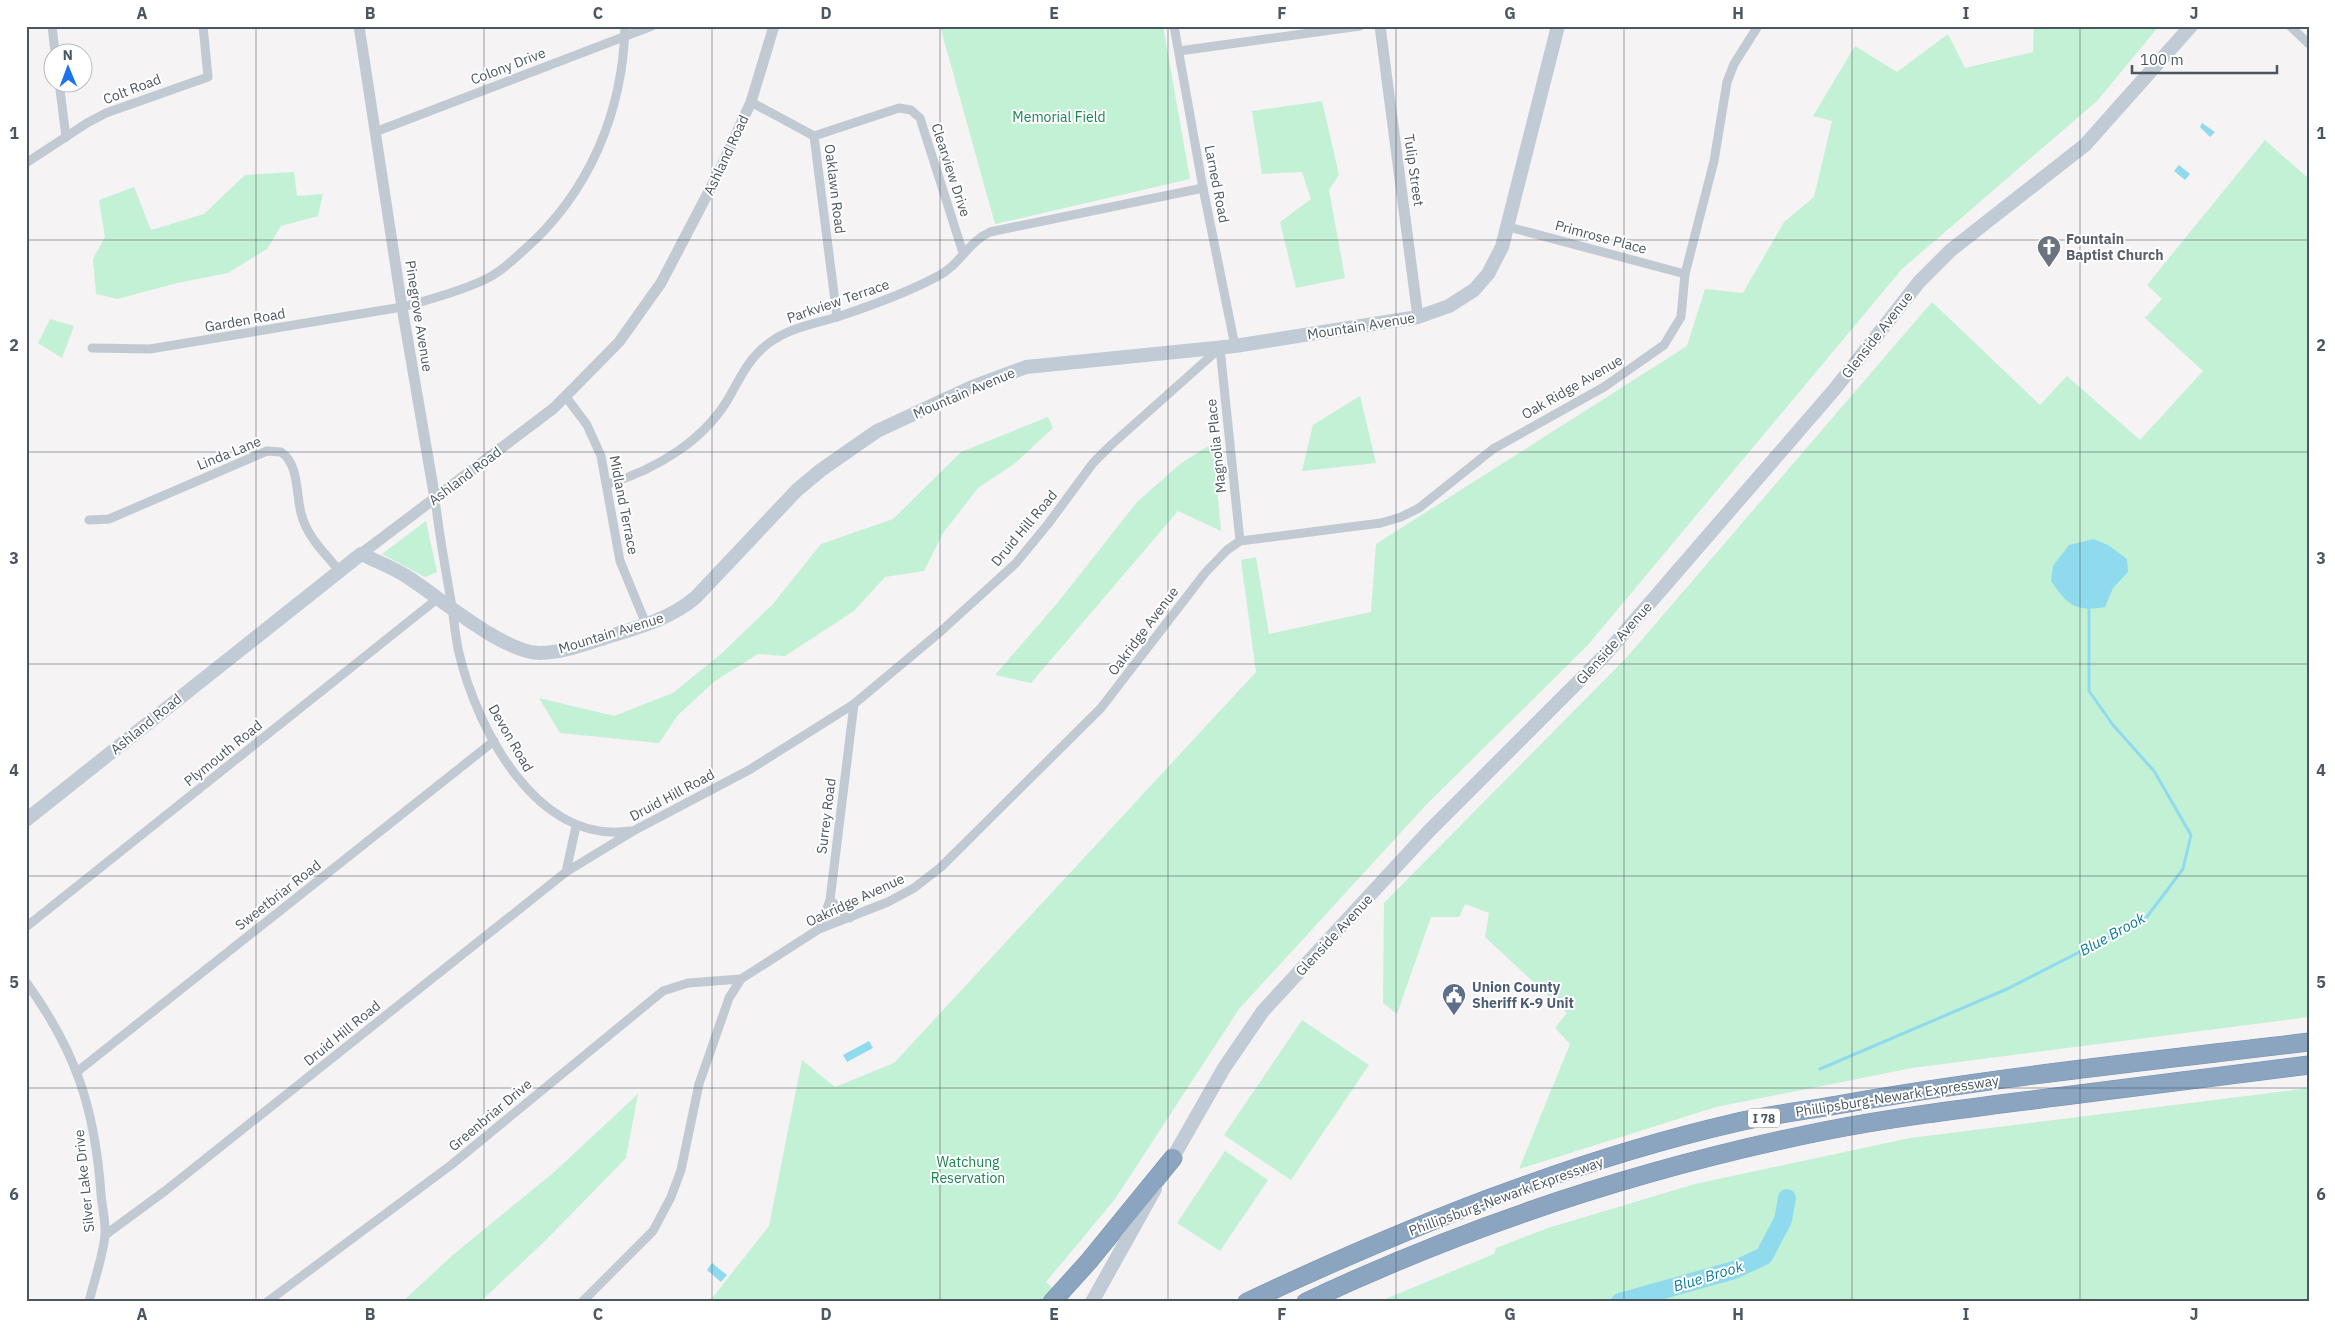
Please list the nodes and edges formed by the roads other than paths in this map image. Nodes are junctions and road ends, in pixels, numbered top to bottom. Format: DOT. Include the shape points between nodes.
graph roads {
  1 [pos="52,26"];
  2 [pos="203,26"];
  3 [pos="359,26"];
  4 [pos="625,26"];
  5 [pos="652,26"];
  6 [pos="774,26"];
  7 [pos="1174,26"];
  8 [pos="1360,26"];
  9 [pos="1380,26"];
  10 [pos="1558,26"];
  11 [pos="1758,26"];
  12 [pos="2191,26"];
  13 [pos="2290,26"];
  14 [pos="624,37"];
  15 [pos="54,42"];
  16 [pos="2309,44"];
  17 [pos="1179,51"];
  18 [pos="60,92"];
  19 [pos="751,102"];
  20 [pos="375,132"];
  21 [pos="814,136"];
  22 [pos="66,137"];
  23 [pos="26,163"];
  24 [pos="1204,188"];
  25 [pos="1509,227"];
  26 [pos="963,253"];
  27 [pos="1685,274"];
  28 [pos="402,307"];
  29 [pos="837,317"];
  30 [pos="1418,317"];
  31 [pos="1235,346"];
  32 [pos="92,348"];
  33 [pos="1220,348"];
  34 [pos="566,397"];
  35 [pos="608,484"];
  36 [pos="435,499"];
  37 [pos="89,520"];
  38 [pos="1240,541"];
  39 [pos="361,554"];
  40 [pos="339,570"];
  41 [pos="437,599"];
  42 [pos="452,610"];
  43 [pos="646,624"];
  44 [pos="854,704"];
  45 [pos="494,741"];
  46 [pos="26,820"];
  47 [pos="576,826"];
  48 [pos="635,830"];
  49 [pos="566,872"];
  50 [pos="830,900"];
  51 [pos="850,918"];
  52 [pos="26,927"];
  53 [pos="819,929"];
  54 [pos="741,979"];
  55 [pos="26,982"];
  56 [pos="2309,1042"];
  57 [pos="2309,1065"];
  58 [pos="78,1071"];
  59 [pos="1173,1158"];
  60 [pos="105,1235"];
  61 [pos="89,1302"];
  62 [pos="268,1302"];
  63 [pos="582,1302"];
  64 [pos="1052,1302"];
  65 [pos="1092,1302"];
  66 [pos="1246,1302"];
  67 [pos="1306,1302"];
  1 -- 15 [label="street"];
  2 -- 22 [label="street, Colt Road" via="208,77 106,113"];
  3 -- 20 [label="street, Pinegrove Avenue"];
  4 -- 14 [label="street, Garden Road"];
  5 -- 14 [label="street, Colony Drive"];
  6 -- 19 [label="street, Ashland Road"];
  7 -- 17 [label="street, Larned Road"];
  8 -- 17 [label="street"];
  9 -- 30 [label="street, Tulip Street"];
  10 -- 25 [label="main road, Mountain Avenue"];
  11 -- 27 [label="street, Oak Ridge Avenue" via="1734,64 1727,82 1714,161"];
  12 -- 59 [label="main road, Glenside Avenue" via="2085,144 1951,250 1920,282 1834,390 1604,656 1428,832 1263,1011 1224,1068"];
  13 -- 16 [label="street"];
  14 -- 20 [label="street, Colony Drive"];
  14 -- 28 [label="street, Garden Road" via="621,78 604,138 575,193 556,218 511,261 486,279"];
  17 -- 24 [label="street, Larned Road"];
  18 -- 22 [label="street"];
  19 -- 21 [label="street, Oaklawn Road"];
  19 -- 34 [label="street, Ashland Road" via="662,283 620,342"];
  20 -- 28 [label="street, Pinegrove Avenue"];
  21 -- 26 [label="street, Clearview Drive" via="899,108 912,110 920,118"];
  21 -- 29 [label="street, Oaklawn Road"];
  22 -- 23 [label="street, Colt Road"];
  24 -- 26 [label="street, Parkview Terrace" via="990,232"];
  24 -- 31 [label="street, Larned Road"];
  25 -- 27 [label="street, Primrose Place"];
  25 -- 30 [label="main road, Mountain Avenue" via="1498,257 1474,290 1449,306"];
  26 -- 29 [label="street, Parkview Terrace" via="941,275 877,304"];
  27 -- 38 [label="street, Oak Ridge Avenue" via="1681,317 1664,345 1604,387 1493,449 1418,508 1381,523"];
  28 -- 32 [label="street, Garden Road" via="150,349"];
  28 -- 36 [label="street, Pinegrove Avenue"];
  29 -- 35 [label="street, Parkview Terrace" via="791,330 771,341 747,364 715,417 690,442 648,469"];
  30 -- 31 [label="main road, Mountain Avenue"];
  31 -- 33 [label="main road, Mountain Avenue"];
  33 -- 38 [label="street, Magnolia Place"];
  33 -- 43 [label="main road, Mountain Avenue" via="1026,367 972,386 907,416 877,431 821,470 797,490 688,604 669,616"];
  33 -- 44 [label="street, Druid Hill Road" via="1111,445 1016,563"];
  34 -- 35 [label="street, Midland Terrace" via="595,440"];
  34 -- 36 [label="street, Ashland Road"];
  35 -- 43 [label="street, Midland Terrace" via="620,561"];
  36 -- 39 [label="street, Ashland Road"];
  36 -- 42 [label="street, Pinegrove Avenue"];
  37 -- 40 [label="street, Linda Lane" via="109,519 267,451 282,452 290,460 306,527"];
  38 -- 51 [label="street, Oakridge Avenue" via="1204,573 1101,708 941,867 914,888"];
  39 -- 40 [label="main road, Ashland Road"];
  39 -- 41 [label="main road, Mountain Avenue" via="407,577"];
  40 -- 46 [label="main road, Ashland Road"];
  41 -- 42 [label="main road, Mountain Avenue"];
  41 -- 52 [label="street, Plymouth Road"];
  42 -- 43 [label="main road, Mountain Avenue" via="501,640 533,652 567,649"];
  42 -- 45 [label="street, Devon Road" via="459,653 471,694"];
  44 -- 48 [label="street, Druid Hill Road" via="749,770"];
  44 -- 50 [label="street, Surrey Road"];
  45 -- 47 [label="street, Devon Road" via="516,776 535,797"];
  45 -- 58 [label="street, Sweetbriar Road"];
  47 -- 48 [label="street, Devon Road" via="598,831"];
  47 -- 49 [label="street"];
  48 -- 49 [label="street, Druid Hill Road"];
  49 -- 60 [label="street, Druid Hill Road" via="165,1191"];
  50 -- 51 [label="street"];
  50 -- 53 [label="street, Surrey Road"];
  51 -- 53 [label="street, Oakridge Avenue"];
  53 -- 54 [label="street, Oakridge Avenue"];
  54 -- 62 [label="street, Greenbriar Drive" via="688,982 663,991 451,1165"];
  54 -- 63 [label="street, Oakridge Avenue" via="729,998 699,1084 681,1170 671,1197 653,1231"];
  55 -- 58 [label="street, Silver Lake Drive" via="59,1032"];
  56 -- 66 [label="highway, Phillipsburg-Newark Expressway / I 78" via="1932,1088 1736,1123 1668,1140 1521,1187 1378,1243"];
  57 -- 67 [label="highway, Phillipsburg-Newark Expressway / I 78" via="1920,1115 1825,1131 1704,1159 1614,1183 1525,1214 1364,1274"];
  58 -- 60 [label="street, Silver Lake Drive" via="99,1161"];
  59 -- 64 [label="highway"];
  59 -- 65 [label="main road, Glenside Avenue"];
  60 -- 61 [label="street, Silver Lake Drive"];
}
